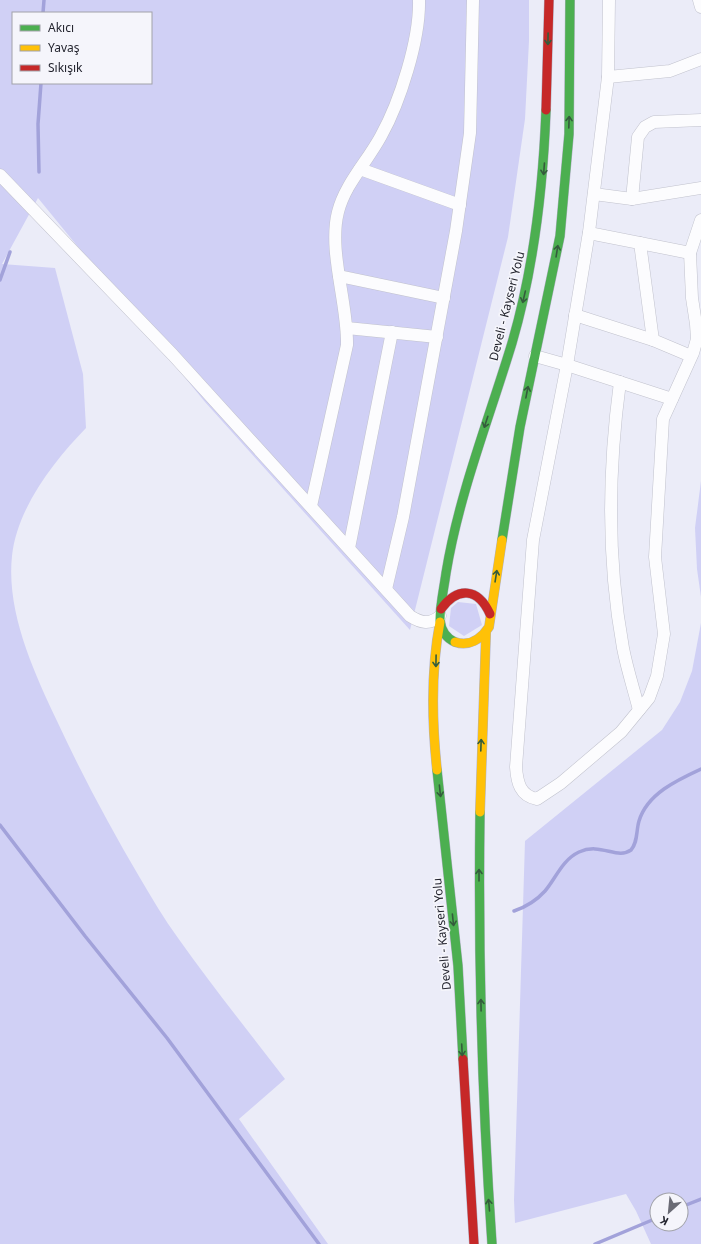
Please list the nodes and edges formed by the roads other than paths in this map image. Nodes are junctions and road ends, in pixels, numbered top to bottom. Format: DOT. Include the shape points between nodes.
graph roads {
  1 [pos="419,0"];
  2 [pos="473,0"];
  3 [pos="549,0"];
  4 [pos="570,0"];
  5 [pos="609,0"];
  6 [pos="699,0"];
  7 [pos="701,7"];
  8 [pos="701,59"];
  9 [pos="608,77"];
  10 [pos="701,120"];
  11 [pos="360,169"];
  12 [pos="0,175"];
  13 [pos="701,188"];
  14 [pos="594,194"];
  15 [pos="632,199"];
  16 [pos="460,205"];
  17 [pos="701,220"];
  18 [pos="589,233"];
  19 [pos="640,243"];
  20 [pos="690,253"];
  21 [pos="340,276"];
  22 [pos="444,298"];
  23 [pos="575,315"];
  24 [pos="346,328"];
  25 [pos="392,332"];
  26 [pos="437,337"];
  27 [pos="653,340"];
  28 [pos="535,356"];
  29 [pos="691,356"];
  30 [pos="567,365"];
  31 [pos="620,382"];
  32 [pos="672,399"];
  33 [pos="311,506"];
  34 [pos="349,548"];
  35 [pos="386,589"];
  36 [pos="490,614"];
  37 [pos="440,616"];
  38 [pos="486,633"];
  39 [pos="639,710"];
  40 [pos="474,1244"];
  41 [pos="492,1244"];
  1 -- 11 [label="street" via="416,33 399,94 382,136"];
  2 -- 16 [label="street" via="470,133"];
  3 -- 37 [label="highway, Develi - Kayseri Yolu, one-way" via="545,147 534,247 513,339 459,510 448,560"];
  28 -- 4 [label="highway, one-way" via="555,267 564,197 570,96"];
  5 -- 9 [label="street"];
  6 -- 7 [label="street"];
  8 -- 9 [label="street" via="670,71"];
  9 -- 14 [label="street"];
  10 -- 15 [label="street" via="654,122 645,127 638,137"];
  11 -- 16 [label="street"];
  11 -- 21 [label="street" via="346,192 338,213 336,237"];
  12 -- 33 [label="street" via="173,355"];
  13 -- 15 [label="street"];
  14 -- 15 [label="street"];
  14 -- 18 [label="street"];
  16 -- 22 [label="street"];
  17 -- 20 [label="street"];
  18 -- 19 [label="street"];
  18 -- 23 [label="street"];
  19 -- 20 [label="street"];
  19 -- 27 [label="street"];
  20 -- 29 [label="street" via="697,332"];
  21 -- 22 [label="street"];
  21 -- 24 [label="street"];
  22 -- 26 [label="street"];
  23 -- 27 [label="street"];
  23 -- 30 [label="street"];
  24 -- 25 [label="street"];
  24 -- 33 [label="street" via="345,356"];
  25 -- 26 [label="street"];
  25 -- 34 [label="street"];
  26 -- 35 [label="street" via="403,517"];
  27 -- 29 [label="street"];
  28 -- 30 [label="street"];
  36 -- 28 [label="highway, one-way" via="511,480"];
  29 -- 32 [label="street"];
  30 -- 31 [label="street"];
  30 -- 39 [label="street" via="533,540 516,767 522,791 537,799 561,783 621,732"];
  31 -- 32 [label="street"];
  31 -- 39 [label="street" via="612,449 610,516 616,603 624,650"];
  32 -- 39 [label="street" via="663,419 655,557 664,634 654,687"];
  33 -- 34 [label="street"];
  34 -- 35 [label="street"];
  35 -- 37 [label="street" via="415,620 427,623"];
  36 -- 37 [label="highway" via="485,602 468,593 455,595 444,603"];
  36 -- 38 [label="highway" via="491,621"];
  37 -- 38 [label="highway" via="446,634 456,642 470,644"];
  37 -- 40 [label="highway, Develi - Kayseri Yolu, one-way" via="436,644 434,738 458,966"];
  41 -- 38 [label="highway, one-way" via="482,1077 479,882 479,801"];
}
